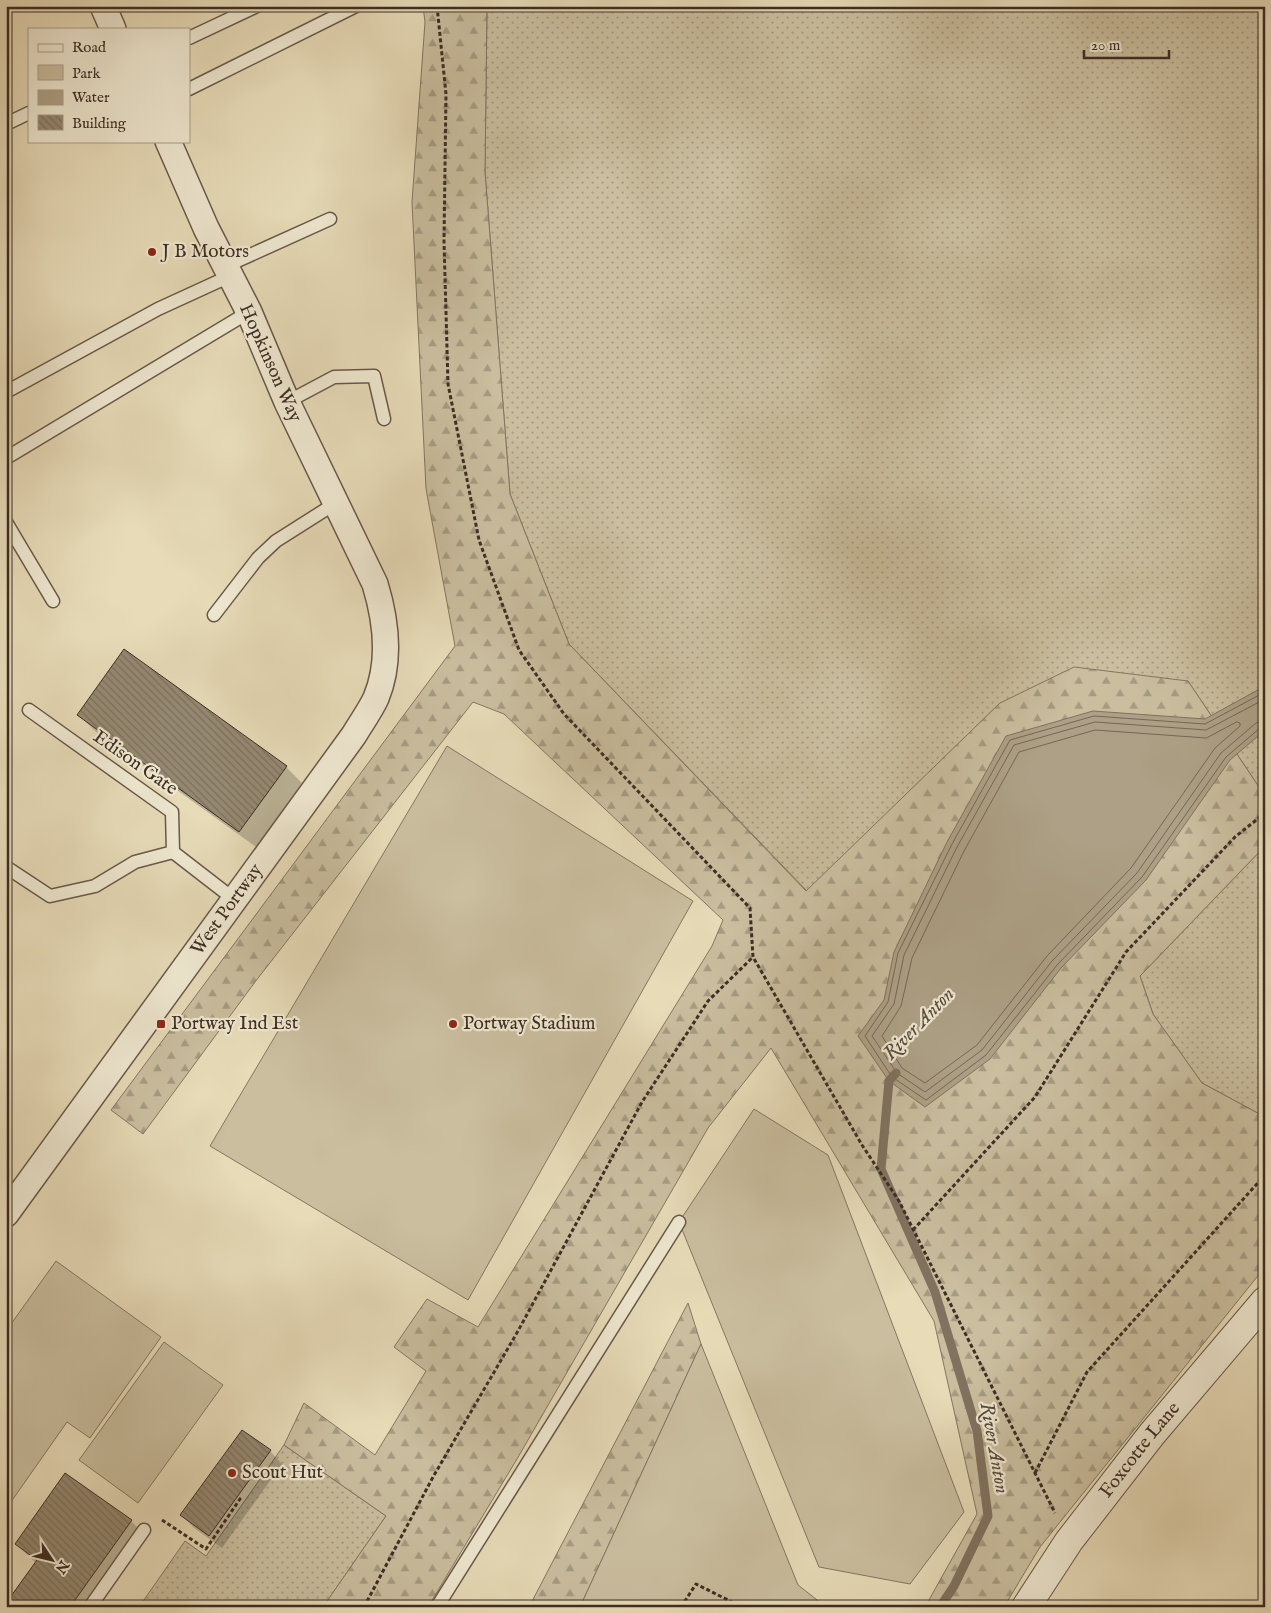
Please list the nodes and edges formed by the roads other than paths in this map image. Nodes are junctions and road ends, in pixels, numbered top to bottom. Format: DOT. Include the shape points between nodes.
graph roads {
  1 [pos="103,6"];
  2 [pos="257,6"];
  3 [pos="356,6"];
  4 [pos="114,28"];
  5 [pos="190,38"];
  6 [pos="190,89"];
  7 [pos="28,113"];
  8 [pos="6,124"];
  9 [pos="168,142"];
  10 [pos="330,219"];
  11 [pos="228,271"];
  12 [pos="249,312"];
  13 [pos="6,392"];
  14 [pos="286,402"];
  15 [pos="384,419"];
  16 [pos="6,458"];
  17 [pos="336,503"];
  18 [pos="6,522"];
  19 [pos="375,584"];
  20 [pos="53,601"];
  21 [pos="214,615"];
  22 [pos="29,710"];
  23 [pos="173,852"];
  24 [pos="6,868"];
  25 [pos="236,900"];
  26 [pos="6,1214"];
  27 [pos="679,1222"];
  28 [pos="1265,1301"];
  29 [pos="144,1530"];
  30 [pos="90,1607"];
  31 [pos="437,1607"];
  32 [pos="1026,1607"];
  1 -- 4 [label="street"];
  2 -- 5 [label="lane"];
  3 -- 6 [label="lane"];
  7 -- 8 [label="lane"];
  9 -- 11 [label="street, Hopkinson Way"];
  10 -- 11 [label="lane"];
  11 -- 12 [label="street, Hopkinson Way"];
  11 -- 13 [label="lane"];
  12 -- 14 [label="street, Hopkinson Way"];
  12 -- 16 [label="lane"];
  14 -- 15 [label="lane" via="334,377 374,376"];
  14 -- 17 [label="street, Hopkinson Way"];
  17 -- 19 [label="street, Hopkinson Way"];
  17 -- 21 [label="lane" via="276,541 258,558"];
  18 -- 20 [label="lane"];
  19 -- 25 [label="street, West Portway" via="386,644 376,698 354,735"];
  22 -- 23 [label="lane, Edison Gate" via="172,812"];
  23 -- 24 [label="lane" via="135,862 95,886 50,896"];
  23 -- 25 [label="lane"];
  25 -- 26 [label="street, West Portway"];
  27 -- 31 [label="lane"];
  28 -- 32 [label="street, Foxcotte Lane" via="1152,1434 1069,1541"];
  29 -- 30 [label="lane"];
}
